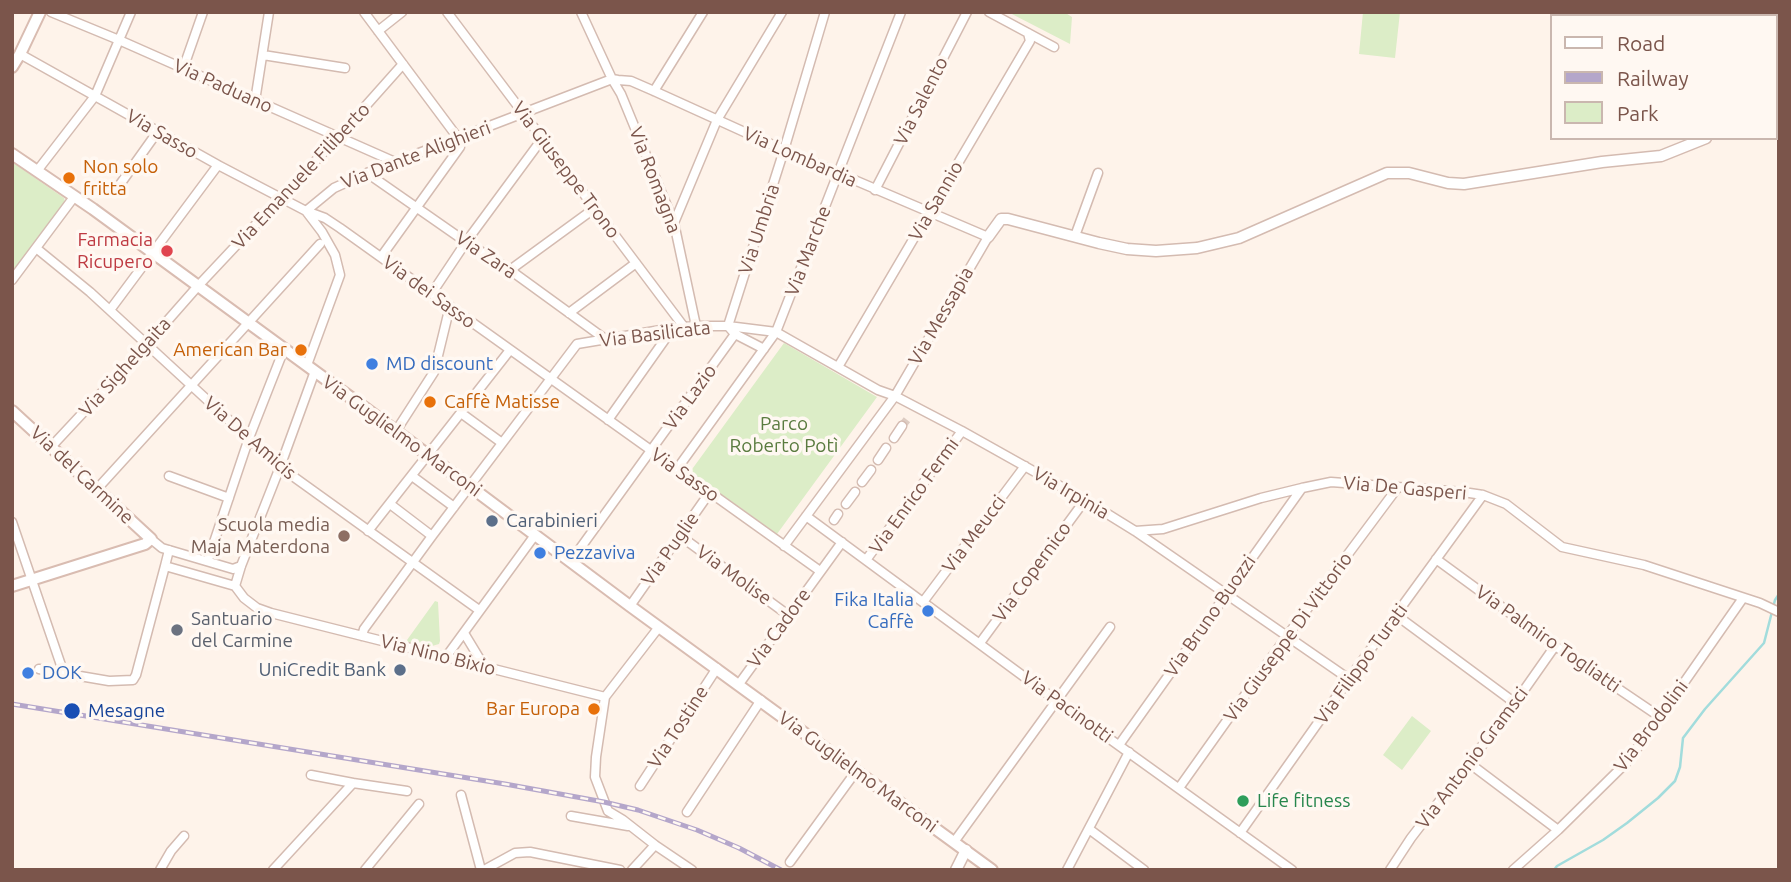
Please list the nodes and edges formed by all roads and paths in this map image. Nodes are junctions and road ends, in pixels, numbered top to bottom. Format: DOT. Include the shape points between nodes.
graph roads {
  1 [pos="40,12"];
  2 [pos="51,12"];
  3 [pos="131,12"];
  4 [pos="203,12"];
  5 [pos="269,12"];
  6 [pos="364,12"];
  7 [pos="402,12"];
  8 [pos="447,12"];
  9 [pos="581,12"];
  10 [pos="703,12"];
  11 [pos="782,12"];
  12 [pos="825,12"];
  13 [pos="901,12"];
  14 [pos="967,12"];
  15 [pos="989,12"];
  16 [pos="378,31"];
  17 [pos="1028,33"];
  18 [pos="119,40"];
  19 [pos="1054,47"];
  20 [pos="20,54"];
  21 [pos="263,55"];
  22 [pos="403,64"];
  23 [pos="12,67"];
  24 [pos="345,68"];
  25 [pos="183,69"];
  26 [pos="612,79"];
  27 [pos="654,91"];
  28 [pos="95,96"];
  29 [pos="255,101"];
  30 [pos="523,114"];
  31 [pos="717,120"];
  32 [pos="158,131"];
  33 [pos="338,137"];
  34 [pos="458,138"];
  35 [pos="542,139"];
  36 [pos="1701,140"];
  37 [pos="784,150"];
  38 [pos="12,154"];
  39 [pos="395,162"];
  40 [pos="218,165"];
  41 [pos="37,171"];
  42 [pos="367,173"];
  43 [pos="1098,173"];
  44 [pos="839,174"];
  45 [pos="875,190"];
  46 [pos="116,191"];
  47 [pos="74,197"];
  48 [pos="281,199"];
  49 [pos="416,208"];
  50 [pos="595,208"];
  51 [pos="306,211"];
  52 [pos="929,213"];
  53 [pos="674,223"];
  54 [pos="1074,236"];
  55 [pos="988,237"];
  56 [pos="466,242"];
  57 [pos="320,244"];
  58 [pos="36,248"];
  59 [pos="153,254"];
  60 [pos="381,257"];
  61 [pos="636,263"];
  62 [pos="510,270"];
  63 [pos="12,280"];
  64 [pos="198,286"];
  65 [pos="432,293"];
  66 [pos="450,306"];
  67 [pos="110,310"];
  68 [pos="569,313"];
  69 [pos="248,323"];
  70 [pos="696,326"];
  71 [pos="728,326"];
  72 [pos="684,327"];
  73 [pos="673,328"];
  74 [pos="776,332"];
  75 [pos="736,334"];
  76 [pos="605,339"];
  77 [pos="146,344"];
  78 [pos="284,349"];
  79 [pos="510,349"];
  80 [pos="764,349"];
  81 [pos="838,367"];
  82 [pos="311,368"];
  83 [pos="550,378"];
  84 [pos="191,386"];
  85 [pos="895,396"];
  86 [pos="916,407"];
  87 [pos="12,411"];
  88 [pos="461,413"];
  89 [pos="909,417"];
  90 [pos="608,420"];
  91 [pos="902,426"];
  92 [pos="396,430"];
  93 [pos="962,431"];
  94 [pos="249,438"];
  95 [pos="894,438"];
  96 [pos="502,443"];
  97 [pos="51,447"];
  98 [pos="886,448"];
  99 [pos="651,450"];
  100 [pos="428,455"];
  101 [pos="878,460"];
  102 [pos="1025,466"];
  103 [pos="280,467"];
  104 [pos="677,469"];
  105 [pos="871,470"];
  106 [pos="169,476"];
  107 [pos="412,476"];
  108 [pos="862,482"];
  109 [pos="470,486"];
  110 [pos="1398,487"];
  111 [pos="1302,488"];
  112 [pos="97,489"];
  113 [pos="710,492"];
  114 [pos="855,492"];
  115 [pos="1483,495"];
  116 [pos="229,498"];
  117 [pos="1085,500"];
  118 [pos="390,504"];
  119 [pos="846,504"];
  120 [pos="454,507"];
  121 [pos="806,516"];
  122 [pos="12,522"];
  123 [pos="368,531"];
  124 [pos="1135,531"];
  125 [pos="535,535"];
  126 [pos="679,535"];
  127 [pos="432,536"];
  128 [pos="151,540"];
  129 [pos="842,542"];
  130 [pos="785,546"];
  131 [pos="169,550"];
  132 [pos="1436,559"];
  133 [pos="866,560"];
  134 [pos="208,561"];
  135 [pos="570,561"];
  136 [pos="413,563"];
  137 [pos="165,566"];
  138 [pos="241,566"];
  139 [pos="820,571"];
  140 [pos="32,581"];
  141 [pos="12,586"];
  142 [pos="235,586"];
  143 [pos="1226,594"];
  144 [pos="1743,598"];
  145 [pos="923,602"];
  146 [pos="630,606"];
  147 [pos="479,610"];
  148 [pos="1779,612"];
  149 [pos="788,615"];
  150 [pos="1396,615"];
  151 [pos="659,627"];
  152 [pos="1110,627"];
  153 [pos="464,633"];
  154 [pos="362,636"];
  155 [pos="1287,636"];
  156 [pos="980,643"];
  157 [pos="1555,646"];
  158 [pos="446,657"];
  159 [pos="484,667"];
  160 [pos="717,668"];
  161 [pos="38,669"];
  162 [pos="64,674"];
  163 [pos="1349,679"];
  164 [pos="738,684"];
  165 [pos="606,697"];
  166 [pos="761,700"];
  167 [pos="1057,701"];
  168 [pos="1515,703"];
  169 [pos="1660,717"];
  170 [pos="1119,745"];
  171 [pos="1129,752"];
  172 [pos="1469,763"];
  173 [pos="856,770"];
  174 [pos="311,775"];
  175 [pos="353,783"];
  176 [pos="640,786"];
  177 [pos="1179,788"];
  178 [pos="407,791"];
  179 [pos="461,795"];
  180 [pos="419,804"];
  181 [pos="687,812"];
  182 [pos="571,816"];
  183 [pos="631,827"];
  184 [pos="1089,829"];
  185 [pos="1558,830"];
  186 [pos="1240,833"];
  187 [pos="184,836"];
  188 [pos="954,842"];
  189 [pos="655,845"];
  190 [pos="965,850"];
  191 [pos="584,862"];
  192 [pos="790,862"];
  193 [pos="160,870"];
  194 [pos="273,870"];
  195 [pos="365,870"];
  196 [pos="483,870"];
  197 [pos="578,870"];
  198 [pos="620,870"];
  199 [pos="632,870"];
  200 [pos="692,870"];
  201 [pos="956,870"];
  202 [pos="992,870"];
  203 [pos="1067,870"];
  204 [pos="1144,870"];
  205 [pos="1292,870"];
  206 [pos="1390,870"];
  207 [pos="1513,870"];
  1 -- 20 [label="main road"];
  2 -- 18 [label="street, Via Paduano"];
  3 -- 18 [label="street"];
  4 -- 25 [label="street"];
  5 -- 21 [label="street"];
  6 -- 16 [label="street"];
  7 -- 16 [label="street"];
  8 -- 30 [label="street, Via Giuseppe Trono"];
  9 -- 26 [label="street, Via Romagna"];
  10 -- 27 [label="street"];
  11 -- 31 [label="street"];
  12 -- 37 [label="street, Via Umbria"];
  13 -- 44 [label="street, Via Marche"];
  14 -- 45 [label="street, Via Salento"];
  15 -- 17 [label="street"];
  16 -- 22 [label="street"];
  17 -- 19 [label="street"];
  17 -- 52 [label="street, Via Sannio" via="1030,41"];
  18 -- 25 [label="street, Via Paduano"];
  18 -- 28 [label="street"];
  20 -- 23 [label="main road"];
  20 -- 28 [label="street, Via Sasso"];
  21 -- 24 [label="street"];
  21 -- 29 [label="street"];
  22 -- 33 [label="street, Via Emanuele Filiberto"];
  22 -- 34 [label="street"];
  25 -- 29 [label="street, Via Paduano"];
  26 -- 27 [label="street, Via Lombardia"];
  26 -- 30 [label="street, Via Dante Alighieri"];
  26 -- 53 [label="street, Via Romagna"];
  27 -- 31 [label="street, Via Lombardia"];
  28 -- 32 [label="street, Via Sasso"];
  28 -- 41 [label="street"];
  29 -- 33 [label="street, Via Paduano"];
  30 -- 34 [label="street, Via Dante Alighieri"];
  30 -- 35 [label="street, Via Giuseppe Trono"];
  31 -- 37 [label="street, Via Lombardia"];
  31 -- 53 [label="street"];
  32 -- 40 [label="street, Via Sasso"];
  32 -- 46 [label="street"];
  33 -- 39 [label="street, Via Paduano"];
  33 -- 48 [label="street, Via Emanuele Filiberto"];
  34 -- 39 [label="street, Via Dante Alighieri"];
  34 -- 49 [label="street" via="460,147"];
  35 -- 50 [label="street, Via Giuseppe Trono"];
  35 -- 56 [label="street"];
  36 -- 54 [label="street" via="1661,156 1464,184 1387,173 1239,238 1197,248 1127,249"];
  37 -- 44 [label="street, Via Lombardia"];
  37 -- 71 [label="street, Via Umbria"];
  38 -- 41 [label="main road, Via Guglielmo Marconi"];
  39 -- 42 [label="street, Via Dante Alighieri"];
  40 -- 48 [label="street, Via Sasso"];
  40 -- 59 [label="street"];
  41 -- 47 [label="main road, Via Guglielmo Marconi"];
  42 -- 49 [label="street, Via Zara"];
  42 -- 51 [label="street, Via Dante Alighieri" via="334,188"];
  43 -- 54 [label="street"];
  44 -- 45 [label="street, Via Lombardia"];
  44 -- 74 [label="street, Via Marche"];
  45 -- 52 [label="street, Via Lombardia"];
  47 -- 58 [label="street"];
  47 -- 59 [label="main road, Via Guglielmo Marconi"];
  48 -- 51 [label="street, Via Sasso"];
  48 -- 64 [label="street, Via Emanuele Filiberto"];
  49 -- 56 [label="street, Via Zara"];
  49 -- 60 [label="street"];
  50 -- 61 [label="street, Via Giuseppe Trono"];
  50 -- 62 [label="street"];
  51 -- 60 [label="street, Via dei Sasso" via="325,218"];
  51 -- 82 [label="street" via="335,256 340,275"];
  52 -- 55 [label="street, Via Lombardia"];
  52 -- 81 [label="street, Via Sannio"];
  53 -- 70 [label="street, Via Romagna"];
  54 -- 55 [label="street" via="1001,219"];
  55 -- 85 [label="street, Via Messapia"];
  56 -- 62 [label="street, Via Zara"];
  56 -- 65 [label="street"];
  57 -- 69 [label="street"];
  58 -- 63 [label="street"];
  58 -- 67 [label="street, Via De Amicis"];
  59 -- 64 [label="main road, Via Guglielmo Marconi"];
  59 -- 67 [label="street"];
  60 -- 65 [label="street, Via dei Sasso"];
  61 -- 68 [label="street"];
  61 -- 72 [label="street, Via Giuseppe Trono"];
  62 -- 68 [label="street, Via Zara"];
  64 -- 69 [label="main road, Via Guglielmo Marconi"];
  64 -- 77 [label="street, Via Sighelgaita"];
  65 -- 66 [label="street, Via dei Sasso"];
  66 -- 79 [label="street, Via dei Sasso"];
  66 -- 92 [label="street" via="434,372"];
  67 -- 77 [label="street, Via De Amicis"];
  68 -- 76 [label="street, Via Zara"];
  69 -- 78 [label="main road, Via Guglielmo Marconi"];
  69 -- 84 [label="street"];
  70 -- 71 [label="street, Via Basilicata"];
  70 -- 72 [label="street, Via Basilicata"];
  71 -- 74 [label="street, Via Basilicata"];
  71 -- 75 [label="street"];
  72 -- 73 [label="street, Via Basilicata"];
  73 -- 76 [label="street, Via Basilicata"];
  73 -- 90 [label="street"];
  74 -- 80 [label="street, Via Marche"];
  74 -- 81 [label="street, Via Irpinia"];
  75 -- 80 [label="street"];
  75 -- 99 [label="street, Via Lazio"];
  76 -- 83 [label="street, Via Basilicata" via="578,344"];
  77 -- 84 [label="street, Via De Amicis"];
  77 -- 97 [label="street, Via Sighelgaita"];
  78 -- 82 [label="main road, Via Guglielmo Marconi"];
  78 -- 94 [label="street"];
  79 -- 83 [label="street, Via dei Sasso"];
  79 -- 88 [label="street"];
  80 -- 104 [label="street, Via Marche"];
  81 -- 85 [label="street, Via Irpinia"];
  82 -- 92 [label="main road, Via Guglielmo Marconi"];
  82 -- 103 [label="street"];
  83 -- 90 [label="street, Via Sasso"];
  83 -- 96 [label="street, Via Basilicata"];
  84 -- 94 [label="street, Via De Amicis"];
  84 -- 112 [label="street"];
  85 -- 86 [label="street, Via Irpinia"];
  85 -- 121 [label="street, Via Messapia"];
  86 -- 89 [label="street"];
  86 -- 93 [label="street, Via Irpinia"];
  87 -- 97 [label="main road, Via del Carmine"];
  88 -- 96 [label="street"];
  88 -- 100 [label="street"];
  90 -- 99 [label="street, Via Sasso"];
  91 -- 95 [label="street"];
  92 -- 100 [label="main road, Via Guglielmo Marconi"];
  93 -- 102 [label="street, Via Irpinia"];
  93 -- 133 [label="street, Via Enrico Fermi"];
  94 -- 103 [label="street, Via De Amicis"];
  94 -- 116 [label="street"];
  96 -- 109 [label="street, Via Basilicata"];
  97 -- 112 [label="main road, Via del Carmine"];
  98 -- 101 [label="street"];
  99 -- 104 [label="street, Via Sasso"];
  99 -- 135 [label="street, Via Lazio"];
  100 -- 107 [label="street"];
  100 -- 109 [label="main road, Via Guglielmo Marconi"];
  102 -- 117 [label="street, Via Irpinia"];
  102 -- 145 [label="street, Via Meucci"];
  103 -- 123 [label="street, Via De Amicis"];
  103 -- 138 [label="street"];
  104 -- 113 [label="street, Via Sasso"];
  105 -- 108 [label="street"];
  106 -- 116 [label="street"];
  107 -- 118 [label="street"];
  107 -- 120 [label="street"];
  109 -- 120 [label="street, Via Basilicata"];
  109 -- 125 [label="main road, Via Guglielmo Marconi"];
  110 -- 111 [label="street, Via De Gasperi" via="1331,482"];
  110 -- 115 [label="street, Via De Gasperi"];
  110 -- 155 [label="street, Via Giuseppe Di Vittorio"];
  111 -- 124 [label="street, Via De Gasperi" via="1163,529"];
  111 -- 143 [label="street, Via Bruno Buozzi"];
  112 -- 128 [label="main road, Via del Carmine"];
  113 -- 126 [label="street, Via Puglie"];
  113 -- 130 [label="street, Via Sasso"];
  114 -- 119 [label="street"];
  115 -- 132 [label="street, Via Filippo Turati"];
  115 -- 144 [label="street, Via De Gasperi" via="1506,504 1562,547 1644,565"];
  116 -- 134 [label="street"];
  117 -- 124 [label="street, Via Irpinia"];
  117 -- 156 [label="street, Via Copernico"];
  118 -- 123 [label="street"];
  118 -- 127 [label="street"];
  120 -- 127 [label="street, Via Basilicata"];
  121 -- 129 [label="street, Via Pacinotti"];
  121 -- 130 [label="street, Via Messapia"];
  122 -- 140 [label="street"];
  123 -- 136 [label="street, Via De Amicis"];
  124 -- 143 [label="street, Via Irpinia"];
  125 -- 135 [label="main road, Via Guglielmo Marconi"];
  125 -- 147 [label="street"];
  126 -- 146 [label="street, Via Puglie"];
  126 -- 149 [label="street, Via Molise"];
  127 -- 136 [label="street, Via Basilicata"];
  128 -- 131 [label="street"];
  128 -- 140 [label="main road"];
  129 -- 133 [label="street, Via Pacinotti"];
  129 -- 139 [label="street, Via Cadore"];
  130 -- 139 [label="street, Via Sasso"];
  131 -- 134 [label="street"];
  131 -- 137 [label="street"];
  132 -- 150 [label="street, Via Filippo Turati"];
  132 -- 157 [label="street, Via Palmiro Togliatti"];
  133 -- 145 [label="street, Via Pacinotti"];
  134 -- 138 [label="street" via="233,569"];
  135 -- 146 [label="main road, Via Guglielmo Marconi"];
  136 -- 147 [label="street, Via De Amicis"];
  136 -- 154 [label="street, Via Basilicata"];
  137 -- 142 [label="street"];
  137 -- 162 [label="street" via="132,680"];
  138 -- 142 [label="street"];
  139 -- 149 [label="street, Via Cadore"];
  140 -- 141 [label="main road"];
  140 -- 162 [label="street"];
  142 -- 154 [label="street, Via Nino Bixio" via="257,608"];
  143 -- 155 [label="street, Via Irpinia"];
  143 -- 170 [label="street, Via Bruno Buozzi"];
  144 -- 148 [label="street, Via De Gasperi"];
  144 -- 169 [label="street, Via Brodolini"];
  145 -- 156 [label="street, Via Pacinotti"];
  146 -- 151 [label="main road, Via Guglielmo Marconi"];
  147 -- 153 [label="street"];
  149 -- 164 [label="street, Via Cadore"];
  150 -- 163 [label="street, Via Filippo Turati"];
  150 -- 168 [label="street"];
  151 -- 160 [label="main road, Via Guglielmo Marconi"];
  151 -- 165 [label="street"];
  152 -- 167 [label="street"];
  153 -- 158 [label="street"];
  153 -- 159 [label="street"];
  154 -- 158 [label="street, Via Nino Bixio"];
  155 -- 163 [label="street, Via Irpinia"];
  155 -- 177 [label="street, Via Giuseppe Di Vittorio"];
  156 -- 167 [label="street, Via Pacinotti"];
  157 -- 168 [label="street, Via Antonio Gramsci"];
  157 -- 169 [label="street, Via Palmiro Togliatti"];
  158 -- 159 [label="street, Via Nino Bixio"];
  159 -- 165 [label="street, Via Nino Bixio"];
  160 -- 164 [label="main road, Via Guglielmo Marconi"];
  160 -- 176 [label="street, Via Tostine"];
  161 -- 162 [label="street"];
  163 -- 186 [label="street, Via Filippo Turati"];
  164 -- 166 [label="main road, Via Guglielmo Marconi"];
  165 -- 183 [label="street" via="595,777 608,811"];
  166 -- 173 [label="main road, Via Guglielmo Marconi"];
  166 -- 181 [label="street"];
  167 -- 170 [label="street, Via Pacinotti"];
  167 -- 188 [label="street"];
  168 -- 172 [label="street, Via Antonio Gramsci"];
  169 -- 185 [label="street, Via Brodolini" via="1627,762"];
  170 -- 171 [label="street, Via Pacinotti"];
  171 -- 177 [label="street, Via Pacinotti"];
  171 -- 184 [label="street"];
  172 -- 185 [label="street"];
  172 -- 206 [label="street, Via Antonio Gramsci"];
  173 -- 188 [label="main road, Via Guglielmo Marconi"];
  173 -- 192 [label="street"];
  174 -- 175 [label="street"];
  175 -- 178 [label="street"];
  175 -- 194 [label="street"];
  177 -- 186 [label="street, Via Pacinotti"];
  179 -- 196 [label="street"];
  180 -- 195 [label="street"];
  182 -- 183 [label="street"];
  183 -- 189 [label="street"];
  184 -- 203 [label="street"];
  184 -- 204 [label="street"];
  185 -- 207 [label="street, Via Brodolini"];
  186 -- 205 [label="street, Via Pacinotti"];
  187 -- 193 [label="street"];
  188 -- 190 [label="main road, Via Guglielmo Marconi"];
  189 -- 199 [label="street"];
  189 -- 200 [label="street"];
  190 -- 201 [label="street"];
  190 -- 202 [label="main road, Via Guglielmo Marconi"];
  191 -- 196 [label="street" via="515,853"];
  191 -- 197 [label="street"];
  191 -- 198 [label="street"];
}
